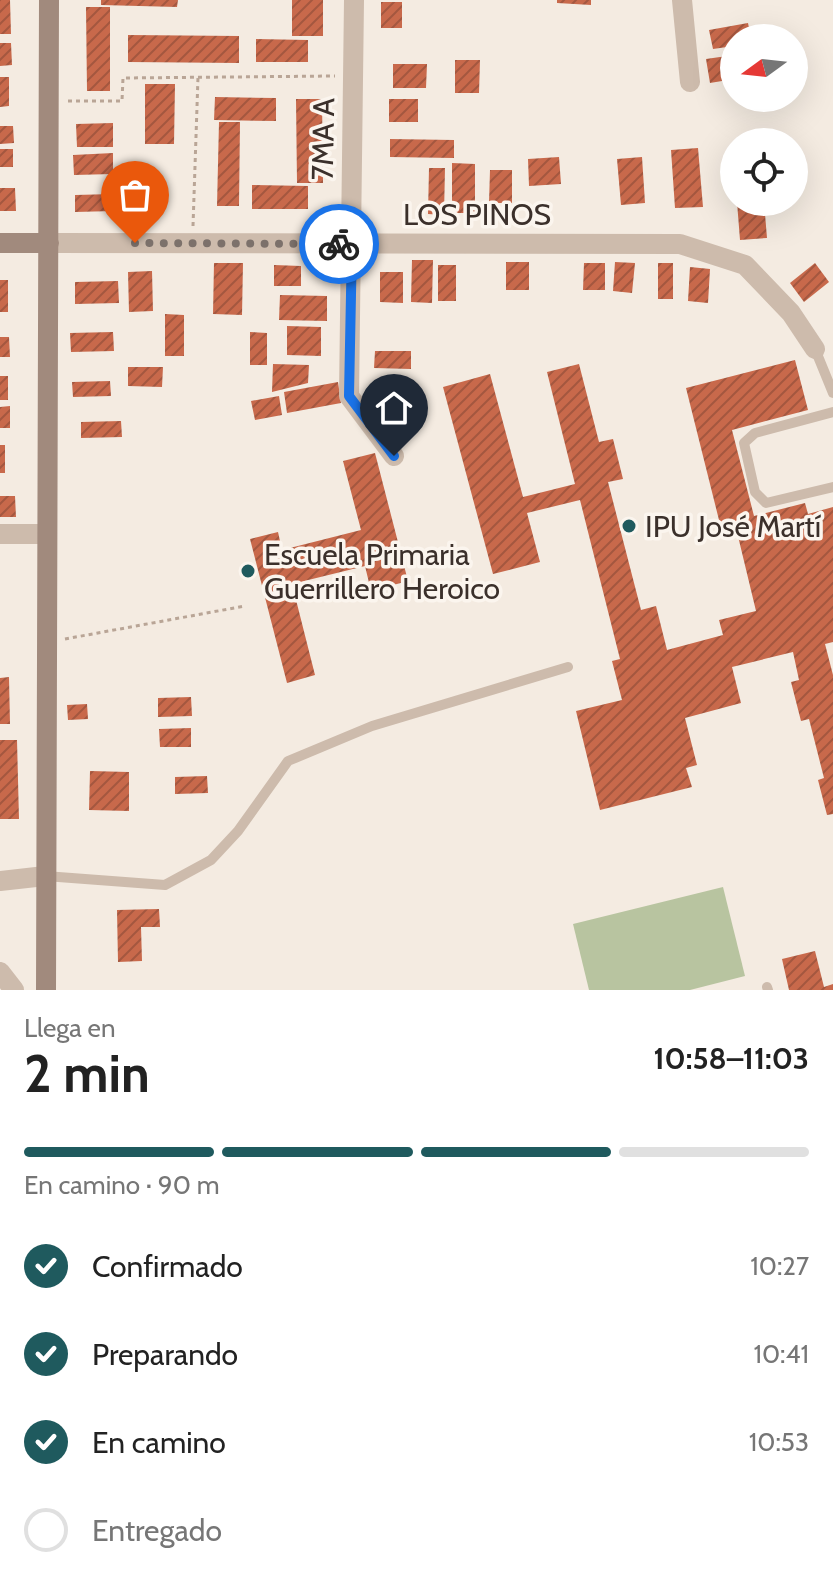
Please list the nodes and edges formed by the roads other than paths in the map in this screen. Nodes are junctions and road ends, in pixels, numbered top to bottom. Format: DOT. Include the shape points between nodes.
graph roads {
  1 [pos="49,0"];
  2 [pos="354,0"];
  3 [pos="682,0"];
  4 [pos="690,82"];
  5 [pos="0,243"];
  6 [pos="49,243"];
  7 [pos="352,244"];
  8 [pos="815,349"];
  9 [pos="833,393"];
  10 [pos="833,412"];
  11 [pos="394,456"];
  12 [pos="833,487"];
  13 [pos="0,534"];
  14 [pos="46,534"];
  15 [pos="568,667"];
  16 [pos="45,876"];
  17 [pos="0,881"];
  18 [pos="0,972"];
  19 [pos="14,990"];
  20 [pos="46,990"];
  1 -- 6 [label="main road"];
  2 -- 7 [label="street, 7MA A"];
  3 -- 4 [label="street"];
  5 -- 6 [label="main road, LOS PINOS"];
  6 -- 7 [label="street, LOS PINOS"];
  6 -- 14 [label="main road"];
  7 -- 8 [label="street, LOS PINOS" via="680,244 745,265 791,313"];
  7 -- 11 [label="street, 7MA A" via="349,396"];
  8 -- 9 [label="lane"];
  10 -- 12 [label="lane" via="755,433 744,443 755,492 766,503"];
  13 -- 14 [label="street"];
  14 -- 16 [label="main road"];
  15 -- 16 [label="lane" via="372,726 288,761 211,860 165,885"];
  16 -- 17 [label="street"];
  16 -- 20 [label="main road"];
  18 -- 19 [label="street"];
}
